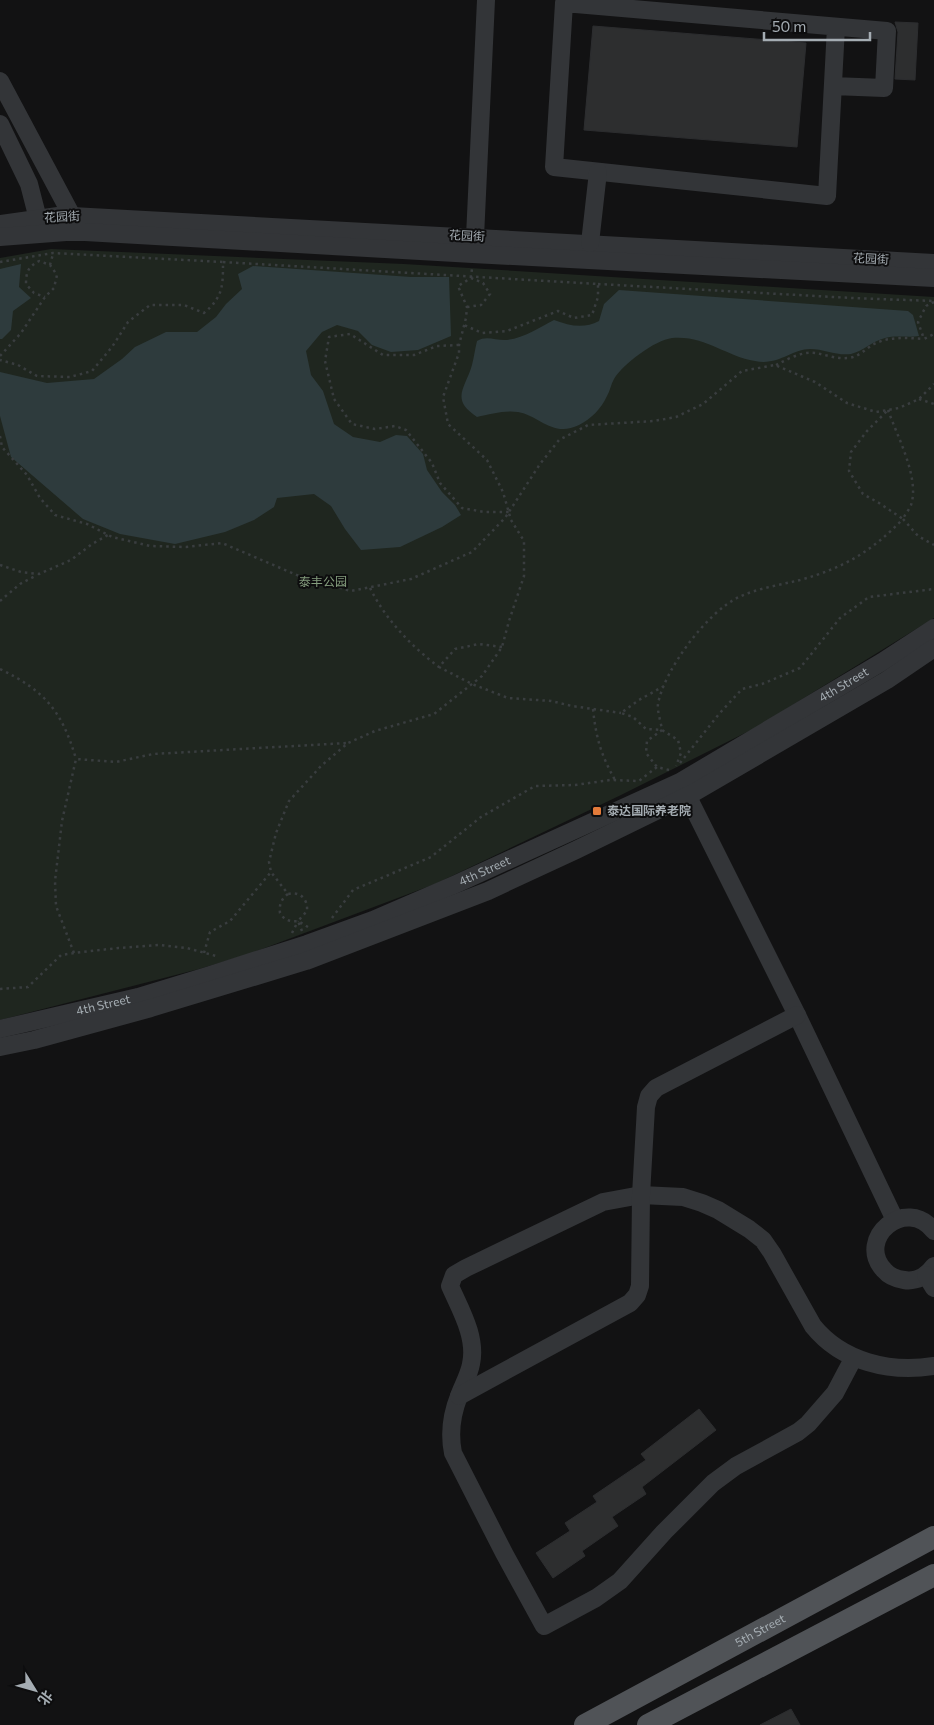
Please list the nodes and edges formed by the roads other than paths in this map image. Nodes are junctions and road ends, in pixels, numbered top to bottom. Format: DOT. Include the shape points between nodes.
graph roads {
  1 [pos="486,0"];
  2 [pos="836,26"];
  3 [pos="0,81"];
  4 [pos="833,86"];
  5 [pos="0,124"];
  6 [pos="598,172"];
  7 [pos="72,216"];
  8 [pos="38,219"];
  9 [pos="0,224"];
  10 [pos="0,237"];
  11 [pos="475,237"];
  12 [pos="590,243"];
  13 [pos="934,263"];
  14 [pos="934,278"];
  15 [pos="934,628"];
  16 [pos="934,648"];
  17 [pos="680,783"];
  18 [pos="797,1016"];
  19 [pos="0,1030"];
  20 [pos="0,1047"];
  21 [pos="641,1195"];
  22 [pos="895,1220"];
  23 [pos="934,1231"];
  24 [pos="931,1276"];
  25 [pos="854,1357"];
  26 [pos="934,1366"];
  27 [pos="459,1396"];
  28 [pos="934,1537"];
  29 [pos="934,1574"];
  30 [pos="585,1725"];
  31 [pos="648,1725"];
  1 -- 11 [label="street"];
  2 -- 4 [label="street"];
  2 -- 4 [label="street" via="887,31 884,88"];
  2 -- 6 [label="street" via="564,4 554,167"];
  3 -- 7 [label="street"];
  4 -- 6 [label="street" via="827,196"];
  5 -- 8 [label="street" via="29,184"];
  6 -- 12 [label="street"];
  7 -- 8 [label="street, 花园街"];
  7 -- 11 [label="street, 花园街"];
  8 -- 9 [label="street, 花园街"];
  10 -- 14 [label="street, 花园街" via="85,232"];
  11 -- 12 [label="street, 花园街"];
  12 -- 13 [label="street, 花园街"];
  15 -- 17 [label="street, 4th Street"];
  16 -- 17 [label="street, 4th Street" via="887,680"];
  17 -- 18 [label="street"];
  17 -- 19 [label="street, 4th Street" via="373,920 309,936 138,997"];
  17 -- 20 [label="street, 4th Street" via="576,850 488,890 306,961 151,1008"];
  18 -- 21 [label="street" via="656,1088 649,1096"];
  18 -- 22 [label="street"];
  21 -- 25 [label="street" via="675,1196 697,1201 749,1229 772,1252 821,1336"];
  21 -- 27 [label="street" via="640,1286 630,1303"];
  21 -- 27 [label="street" via="602,1202 454,1275 450,1286 466,1323 472,1362"];
  22 -- 23 [label="street" via="916,1218"];
  22 -- 24 [label="street" via="884,1229 878,1240 876,1252 880,1264 898,1279"];
  25 -- 26 [label="street" via="897,1368"];
  25 -- 27 [label="street" via="835,1393 808,1424 713,1483 620,1581 544,1626 453,1453 450,1436"];
  28 -- 30 [label="main road, 5th Street"];
  29 -- 31 [label="main road"];
}
